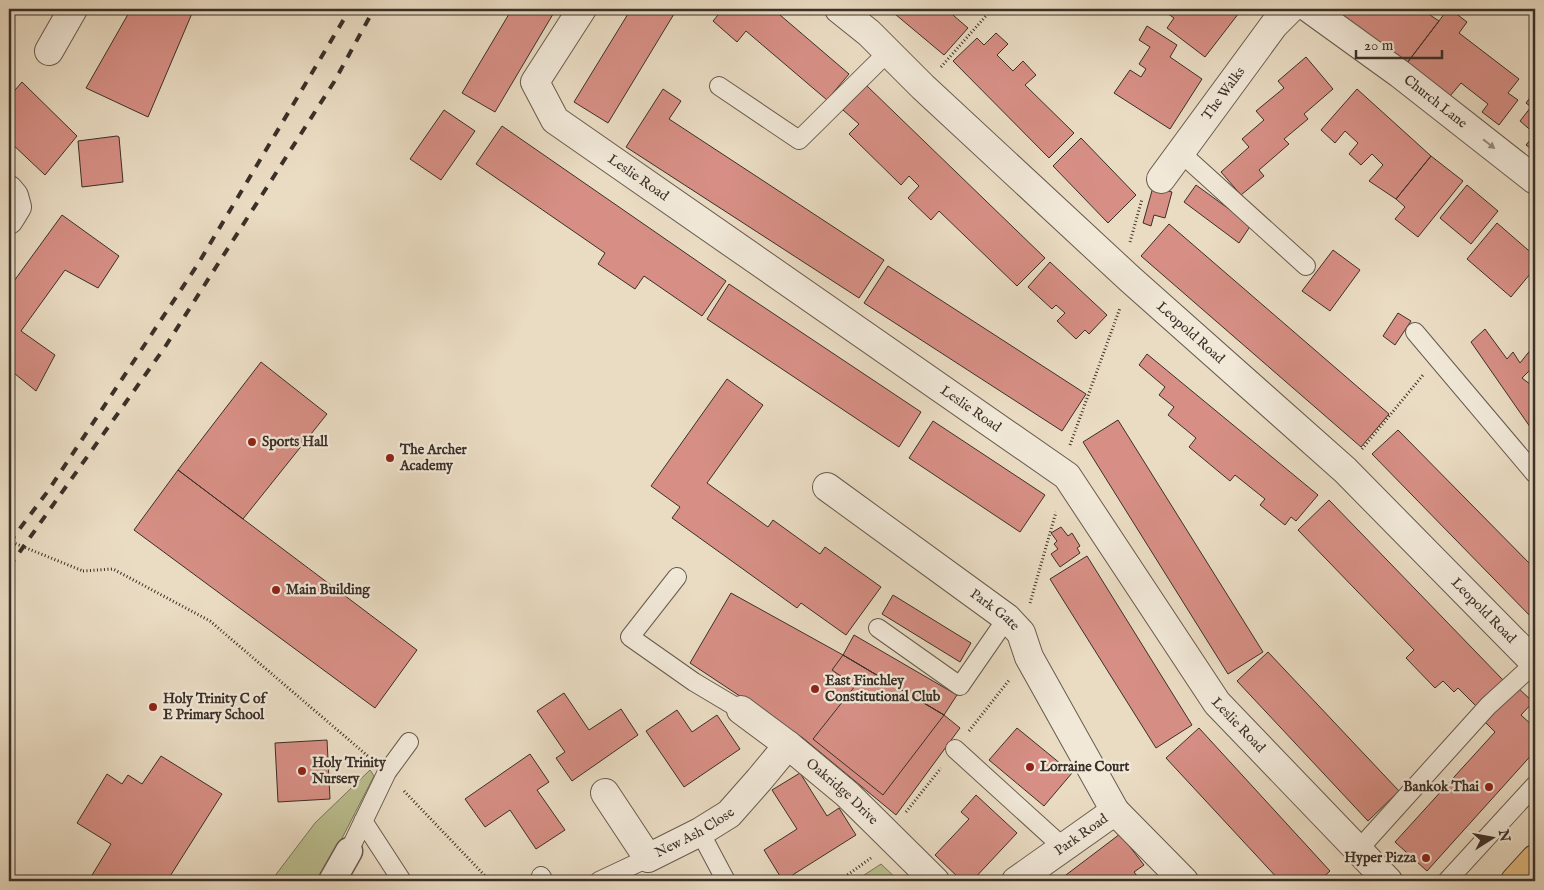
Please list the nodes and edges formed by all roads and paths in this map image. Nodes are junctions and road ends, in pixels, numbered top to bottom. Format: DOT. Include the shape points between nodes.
graph roads {
  1 [pos="73,9"];
  2 [pos="582,9"];
  3 [pos="839,9"];
  4 [pos="992,9"];
  5 [pos="1290,9"];
  6 [pos="1310,9"];
  7 [pos="49,51"];
  8 [pos="888,52"];
  9 [pos="719,86"];
  10 [pos="923,87"];
  11 [pos="1181,153"];
  12 [pos="1161,179"];
  13 [pos="1535,180"];
  14 [pos="9,190"];
  15 [pos="9,220"];
  16 [pos="1306,266"];
  17 [pos="1126,275"];
  18 [pos="1415,332"];
  19 [pos="1438,358"];
  20 [pos="1344,470"];
  21 [pos="1064,473"];
  22 [pos="1535,474"];
  23 [pos="827,487"];
  24 [pos="9,541"];
  25 [pos="677,577"];
  26 [pos="1014,626"];
  27 [pos="878,628"];
  28 [pos="1535,663"];
  29 [pos="741,710"];
  30 [pos="409,742"];
  31 [pos="788,744"];
  32 [pos="955,749"];
  33 [pos="387,772"];
  34 [pos="1535,784"];
  35 [pos="605,793"];
  36 [pos="1114,811"];
  37 [pos="363,821"];
  38 [pos="700,832"];
  39 [pos="889,835"];
  40 [pos="1064,848"];
  41 [pos="1358,849"];
  42 [pos="349,850"];
  43 [pos="648,858"];
  44 [pos="1535,860"];
  45 [pos="847,876"];
  46 [pos="332,881"];
  47 [pos="402,881"];
  48 [pos="490,881"];
  49 [pos="599,881"];
  50 [pos="726,881"];
  51 [pos="839,881"];
  52 [pos="852,881"];
  53 [pos="935,881"];
  54 [pos="1016,881"];
  55 [pos="1184,881"];
  56 [pos="1388,881"];
  57 [pos="1447,881"];
  58 [pos="1517,881"];
  1 -- 7 [label="street"];
  2 -- 21 [label="street, Leslie Road" via="535,82 555,120"];
  3 -- 8 [label="street, Leopold Road"];
  4 -- 10 [label="path"];
  5 -- 11 [label="street, The Walks" via="1274,25"];
  6 -- 13 [label="street, Church Lane, one-way" via="1400,74"];
  8 -- 9 [label="lane" via="799,140"];
  8 -- 10 [label="street, Leopold Road"];
  10 -- 17 [label="street, Leopold Road"];
  11 -- 12 [label="street, The Walks"];
  11 -- 16 [label="lane"];
  12 -- 17 [label="path" via="1147,183"];
  14 -- 15 [label="street" via="17,206"];
  17 -- 20 [label="street, Leopold Road"];
  17 -- 21 [label="path"];
  18 -- 19 [label="lane"];
  19 -- 20 [label="path"];
  19 -- 22 [label="lane"];
  20 -- 28 [label="street, Leopold Road"];
  21 -- 26 [label="path"];
  21 -- 41 [label="street, Leslie Road" via="1217,703"];
  23 -- 26 [label="street, Park Gate"];
  24 -- 33 [label="path, bridge" via="83,571 113,569 210,621"];
  25 -- 29 [label="lane" via="630,637"];
  26 -- 27 [label="lane" via="960,686"];
  26 -- 36 [label="street, Park Gate"];
  28 -- 41 [label="lane" via="1488,706"];
  29 -- 31 [label="street, Oakridge Drive"];
  30 -- 33 [label="lane"];
  31 -- 38 [label="street, New Ash Close" via="730,814"];
  31 -- 39 [label="street, Oakridge Drive"];
  32 -- 40 [label="lane"];
  33 -- 37 [label="lane"];
  33 -- 48 [label="path"];
  34 -- 57 [label="lane"];
  35 -- 43 [label="street, New Ash Close"];
  36 -- 40 [label="street, Park Road"];
  36 -- 55 [label="street, Park Road"];
  37 -- 42 [label="lane"];
  37 -- 47 [label="lane"];
  38 -- 43 [label="street, New Ash Close"];
  38 -- 50 [label="lane"];
  39 -- 45 [label="path" via="880,852"];
  39 -- 53 [label="street, Oakridge Drive"];
  40 -- 54 [label="street, Park Road"];
  41 -- 56 [label="street, Leslie Road"];
  42 -- 46 [label="street"];
  43 -- 49 [label="lane"];
  44 -- 58 [label="main road"];
  45 -- 51 [label="path"];
  45 -- 52 [label="path"];
}
